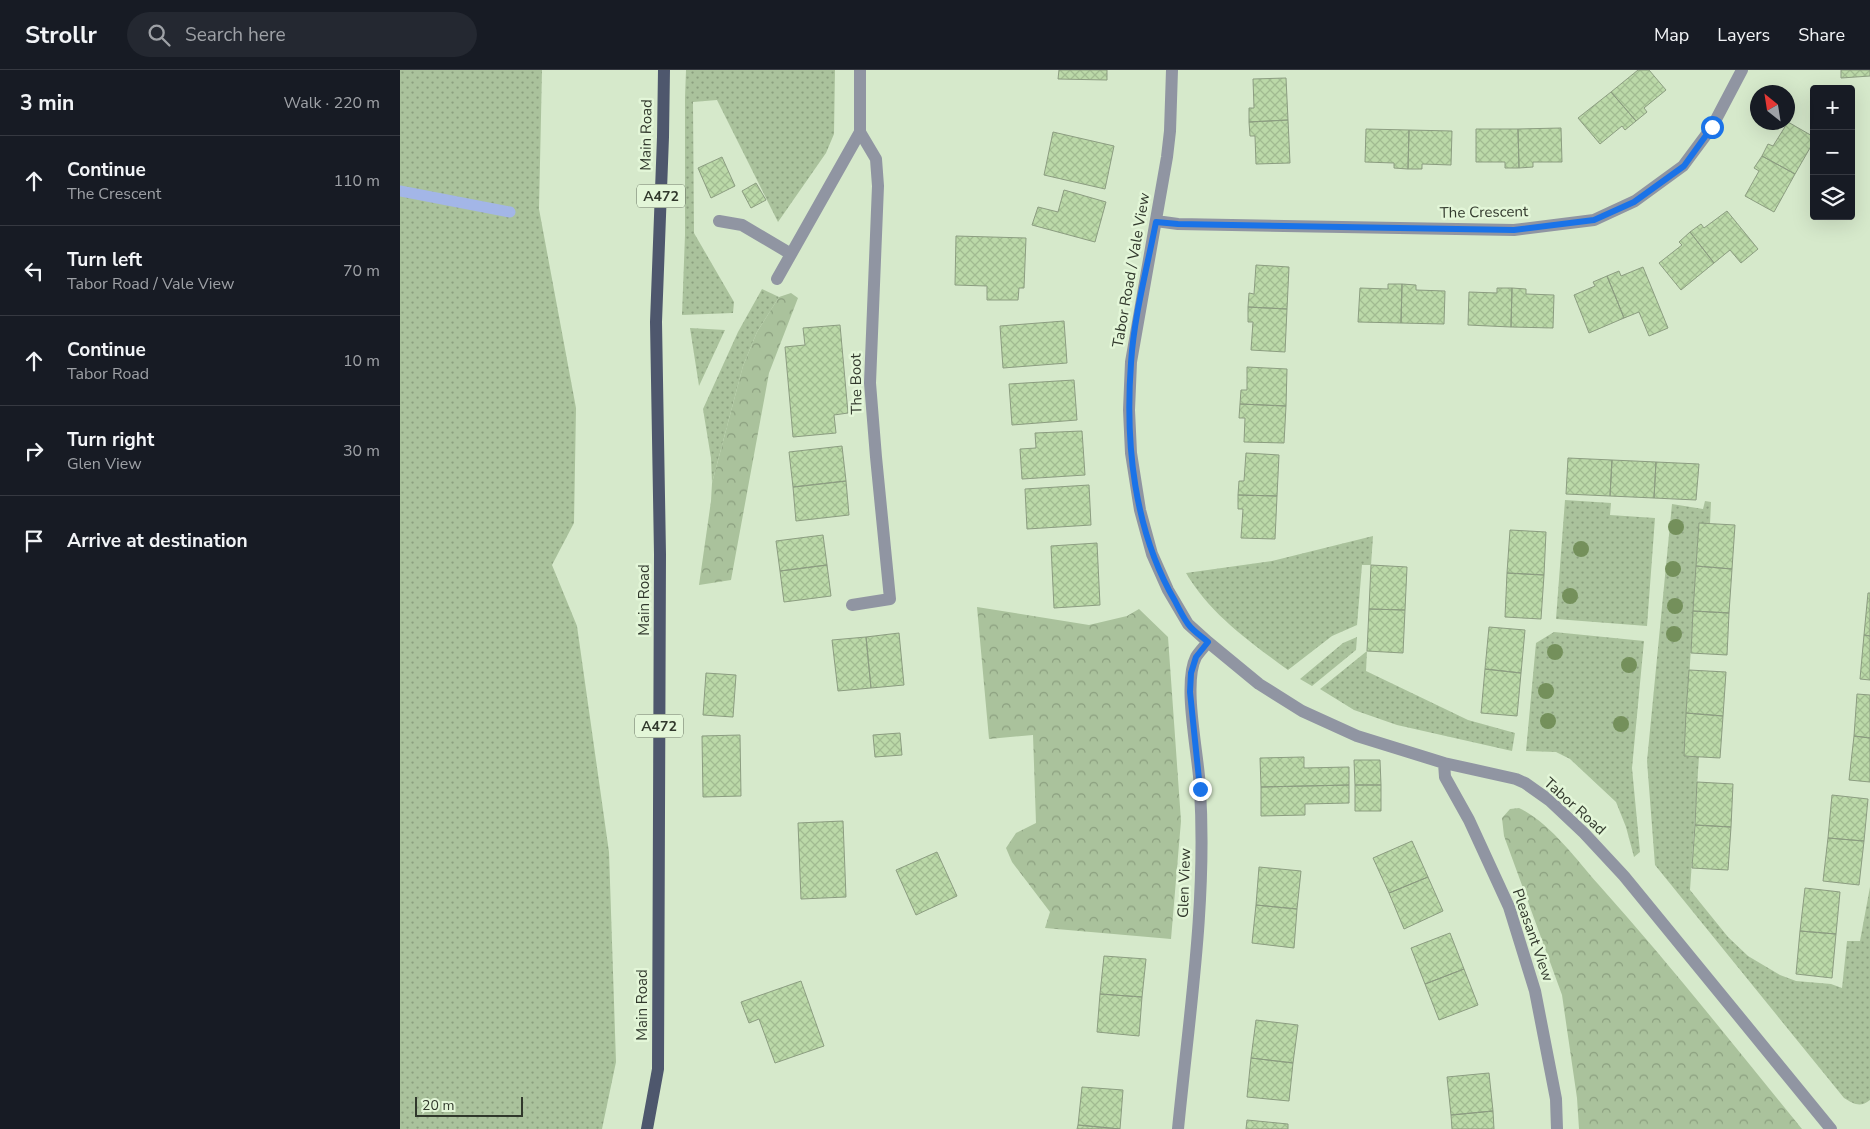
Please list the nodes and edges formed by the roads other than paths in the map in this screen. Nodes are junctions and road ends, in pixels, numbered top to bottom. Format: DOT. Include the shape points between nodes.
graph roads {
  1 [pos="664,70"];
  2 [pos="860,70"];
  3 [pos="1172,70"];
  4 [pos="1742,70"];
  5 [pos="860,132"];
  6 [pos="719,221"];
  7 [pos="1156,222"];
  8 [pos="791,254"];
  9 [pos="777,279"];
  10 [pos="1168,590"];
  11 [pos="852,605"];
  12 [pos="1208,642"];
  13 [pos="1444,763"];
  14 [pos="647,1129"];
  15 [pos="1178,1129"];
  16 [pos="1557,1129"];
  17 [pos="1831,1129"];
  1 -- 14 [label="main road, Main Road / A472" via="656,322 660,554 658,1068"];
  2 -- 5 [label="street"];
  3 -- 7 [label="street, Tabor Road / Vale View" via="1170,131"];
  4 -- 7 [label="street, The Crescent" via="1712,127 1684,166 1634,202 1594,220 1514,230"];
  5 -- 8 [label="street"];
  5 -- 11 [label="street, The Boot" via="876,159 878,186 870,383 890,599"];
  6 -- 8 [label="street" via="742,225"];
  7 -- 10 [label="street, Tabor Road / Vale View" via="1131,362 1129,410 1131,453 1140,510 1152,554"];
  8 -- 9 [label="street"];
  10 -- 12 [label="street, Tabor Road" via="1188,624"];
  12 -- 13 [label="street, Tabor Road" via="1259,684 1302,711 1357,736"];
  12 -- 15 [label="street, Glen View" via="1196,657 1191,673 1200,789 1202,890"];
  13 -- 16 [label="street, Pleasant View" via="1445,777 1469,820 1509,907 1536,990 1556,1099"];
  13 -- 17 [label="street, Tabor Road" via="1525,783 1549,800 1584,833 1624,876"];
}
